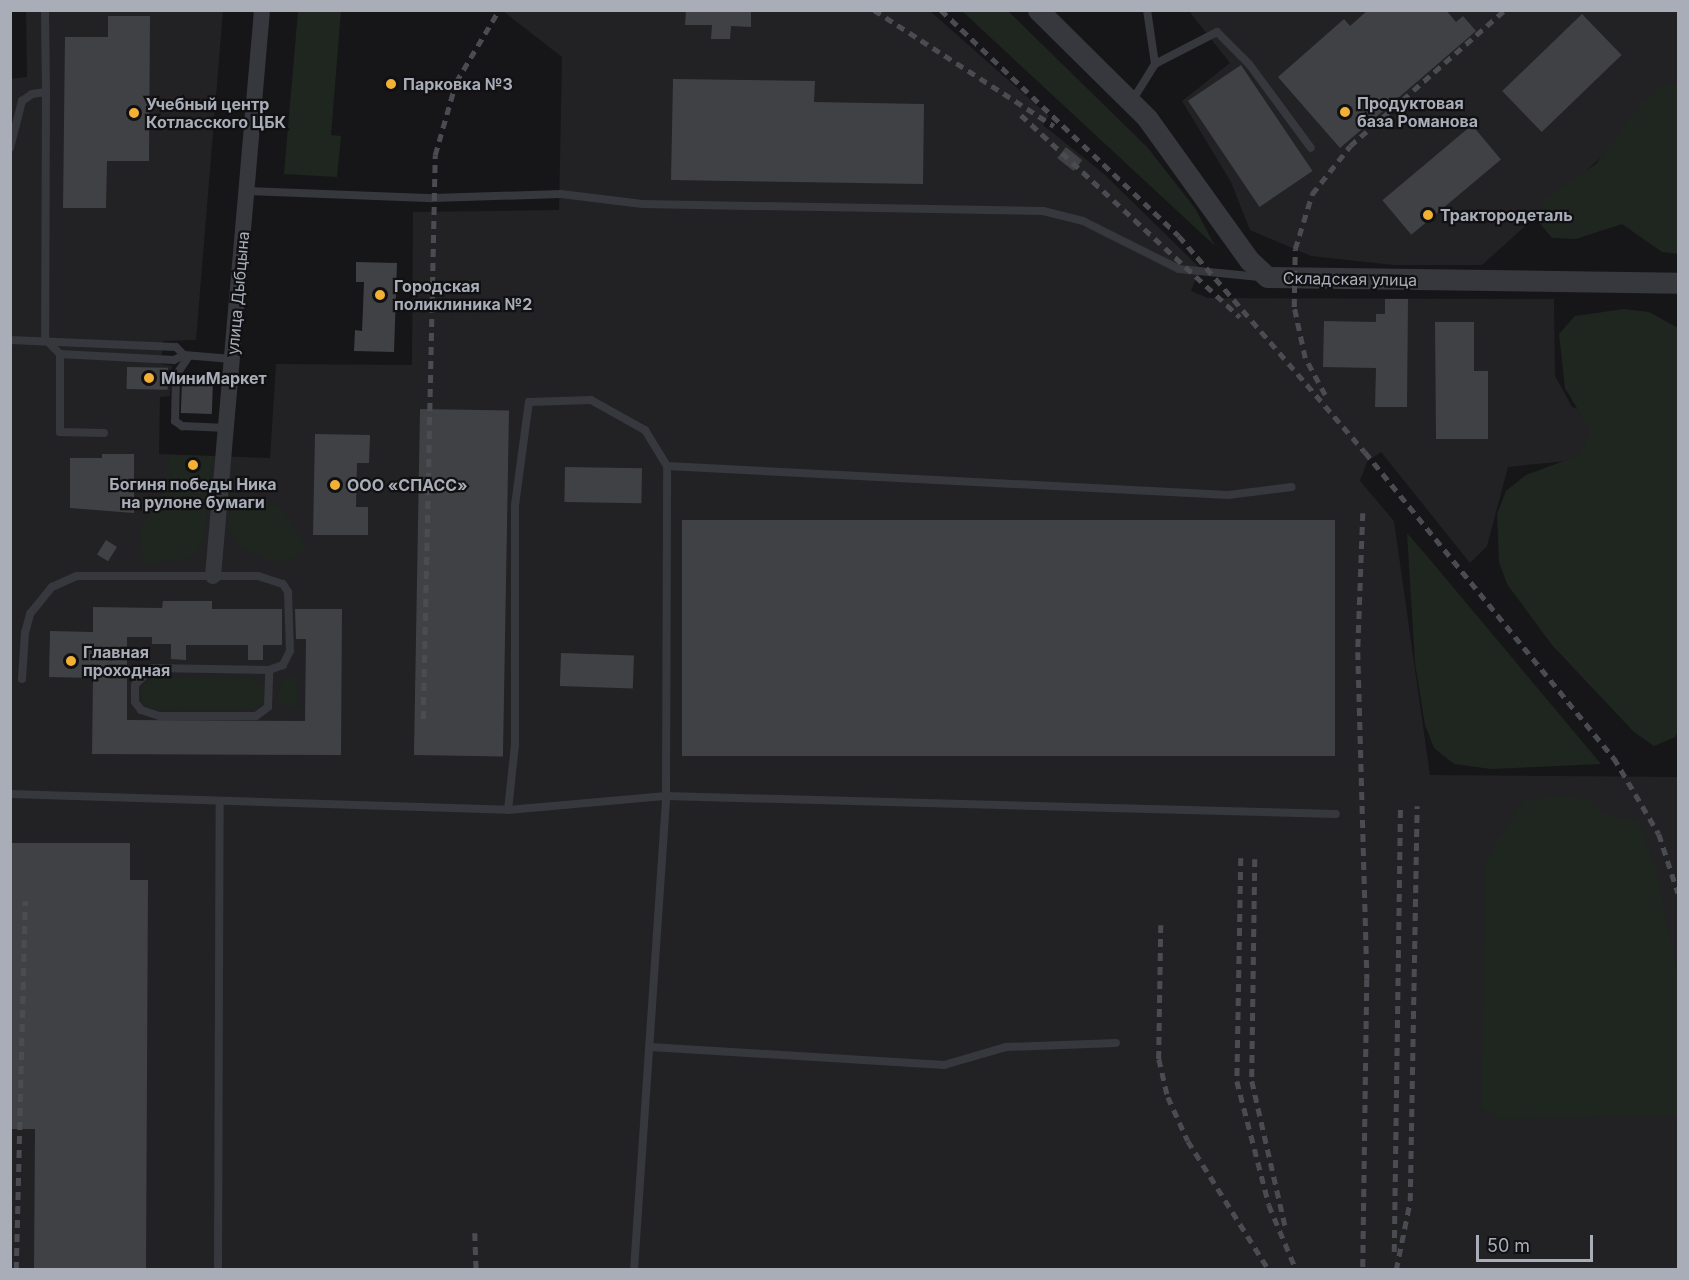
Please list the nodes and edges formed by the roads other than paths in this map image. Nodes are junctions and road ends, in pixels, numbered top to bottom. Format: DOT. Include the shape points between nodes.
graph roads {
  1 [pos="45,10"];
  2 [pos="262,10"];
  3 [pos="1038,10"];
  4 [pos="1147,10"];
  5 [pos="1155,64"];
  6 [pos="46,92"];
  7 [pos="1132,101"];
  8 [pos="10,148"];
  9 [pos="1311,148"];
  10 [pos="247,191"];
  11 [pos="1267,277"];
  12 [pos="1678,283"];
  13 [pos="45,339"];
  14 [pos="10,340"];
  15 [pos="60,354"];
  16 [pos="186,355"];
  17 [pos="232,359"];
  18 [pos="226,428"];
  19 [pos="104,433"];
  20 [pos="667,466"];
  21 [pos="1292,487"];
  22 [pos="213,576"];
  23 [pos="269,670"];
  24 [pos="22,679"];
  25 [pos="10,794"];
  26 [pos="666,796"];
  27 [pos="220,801"];
  28 [pos="507,810"];
  29 [pos="1336,814"];
  30 [pos="1116,1043"];
  31 [pos="650,1047"];
  32 [pos="218,1269"];
  33 [pos="634,1269"];
  1 -- 6 [label="lane"];
  2 -- 10 [label="street, улица Дыбцына"];
  3 -- 7 [label="street, Складская улица"];
  4 -- 5 [label="lane"];
  5 -- 7 [label="lane"];
  5 -- 9 [label="lane" via="1217,32 1249,64"];
  6 -- 8 [label="lane" via="32,94 22,101"];
  6 -- 13 [label="lane"];
  7 -- 11 [label="street, Складская улица" via="1249,261"];
  10 -- 11 [label="lane" via="434,198 561,194 642,204 1043,211 1083,221 1186,271"];
  10 -- 17 [label="street, улица Дыбцына"];
  11 -- 12 [label="street, Складская улица"];
  13 -- 14 [label="lane"];
  13 -- 15 [label="lane"];
  13 -- 16 [label="lane" via="176,347"];
  15 -- 16 [label="lane" via="174,360"];
  15 -- 19 [label="lane" via="60,432"];
  16 -- 17 [label="lane"];
  16 -- 18 [label="lane" via="176,375 175,421 182,426"];
  17 -- 18 [label="street, улица Дыбцына"];
  18 -- 22 [label="street, улица Дыбцына"];
  20 -- 21 [label="lane" via="1228,495"];
  20 -- 26 [label="lane"];
  20 -- 28 [label="lane" via="645,429 591,400 529,402 515,505 515,744"];
  22 -- 23 [label="lane" via="265,577 283,584 288,592 290,651 283,665"];
  22 -- 24 [label="lane" via="77,576 60,582 44,595 30,615"];
  23 -- 23 [label="lane" via="268,707 256,716 149,714 141,710 134,695 140,676 152,668"];
  25 -- 27 [label="lane"];
  26 -- 28 [label="lane"];
  26 -- 29 [label="lane"];
  26 -- 31 [label="lane"];
  27 -- 28 [label="lane"];
  27 -- 32 [label="lane"];
  30 -- 31 [label="lane" via="1006,1047 944,1065"];
  31 -- 33 [label="lane"];
}
